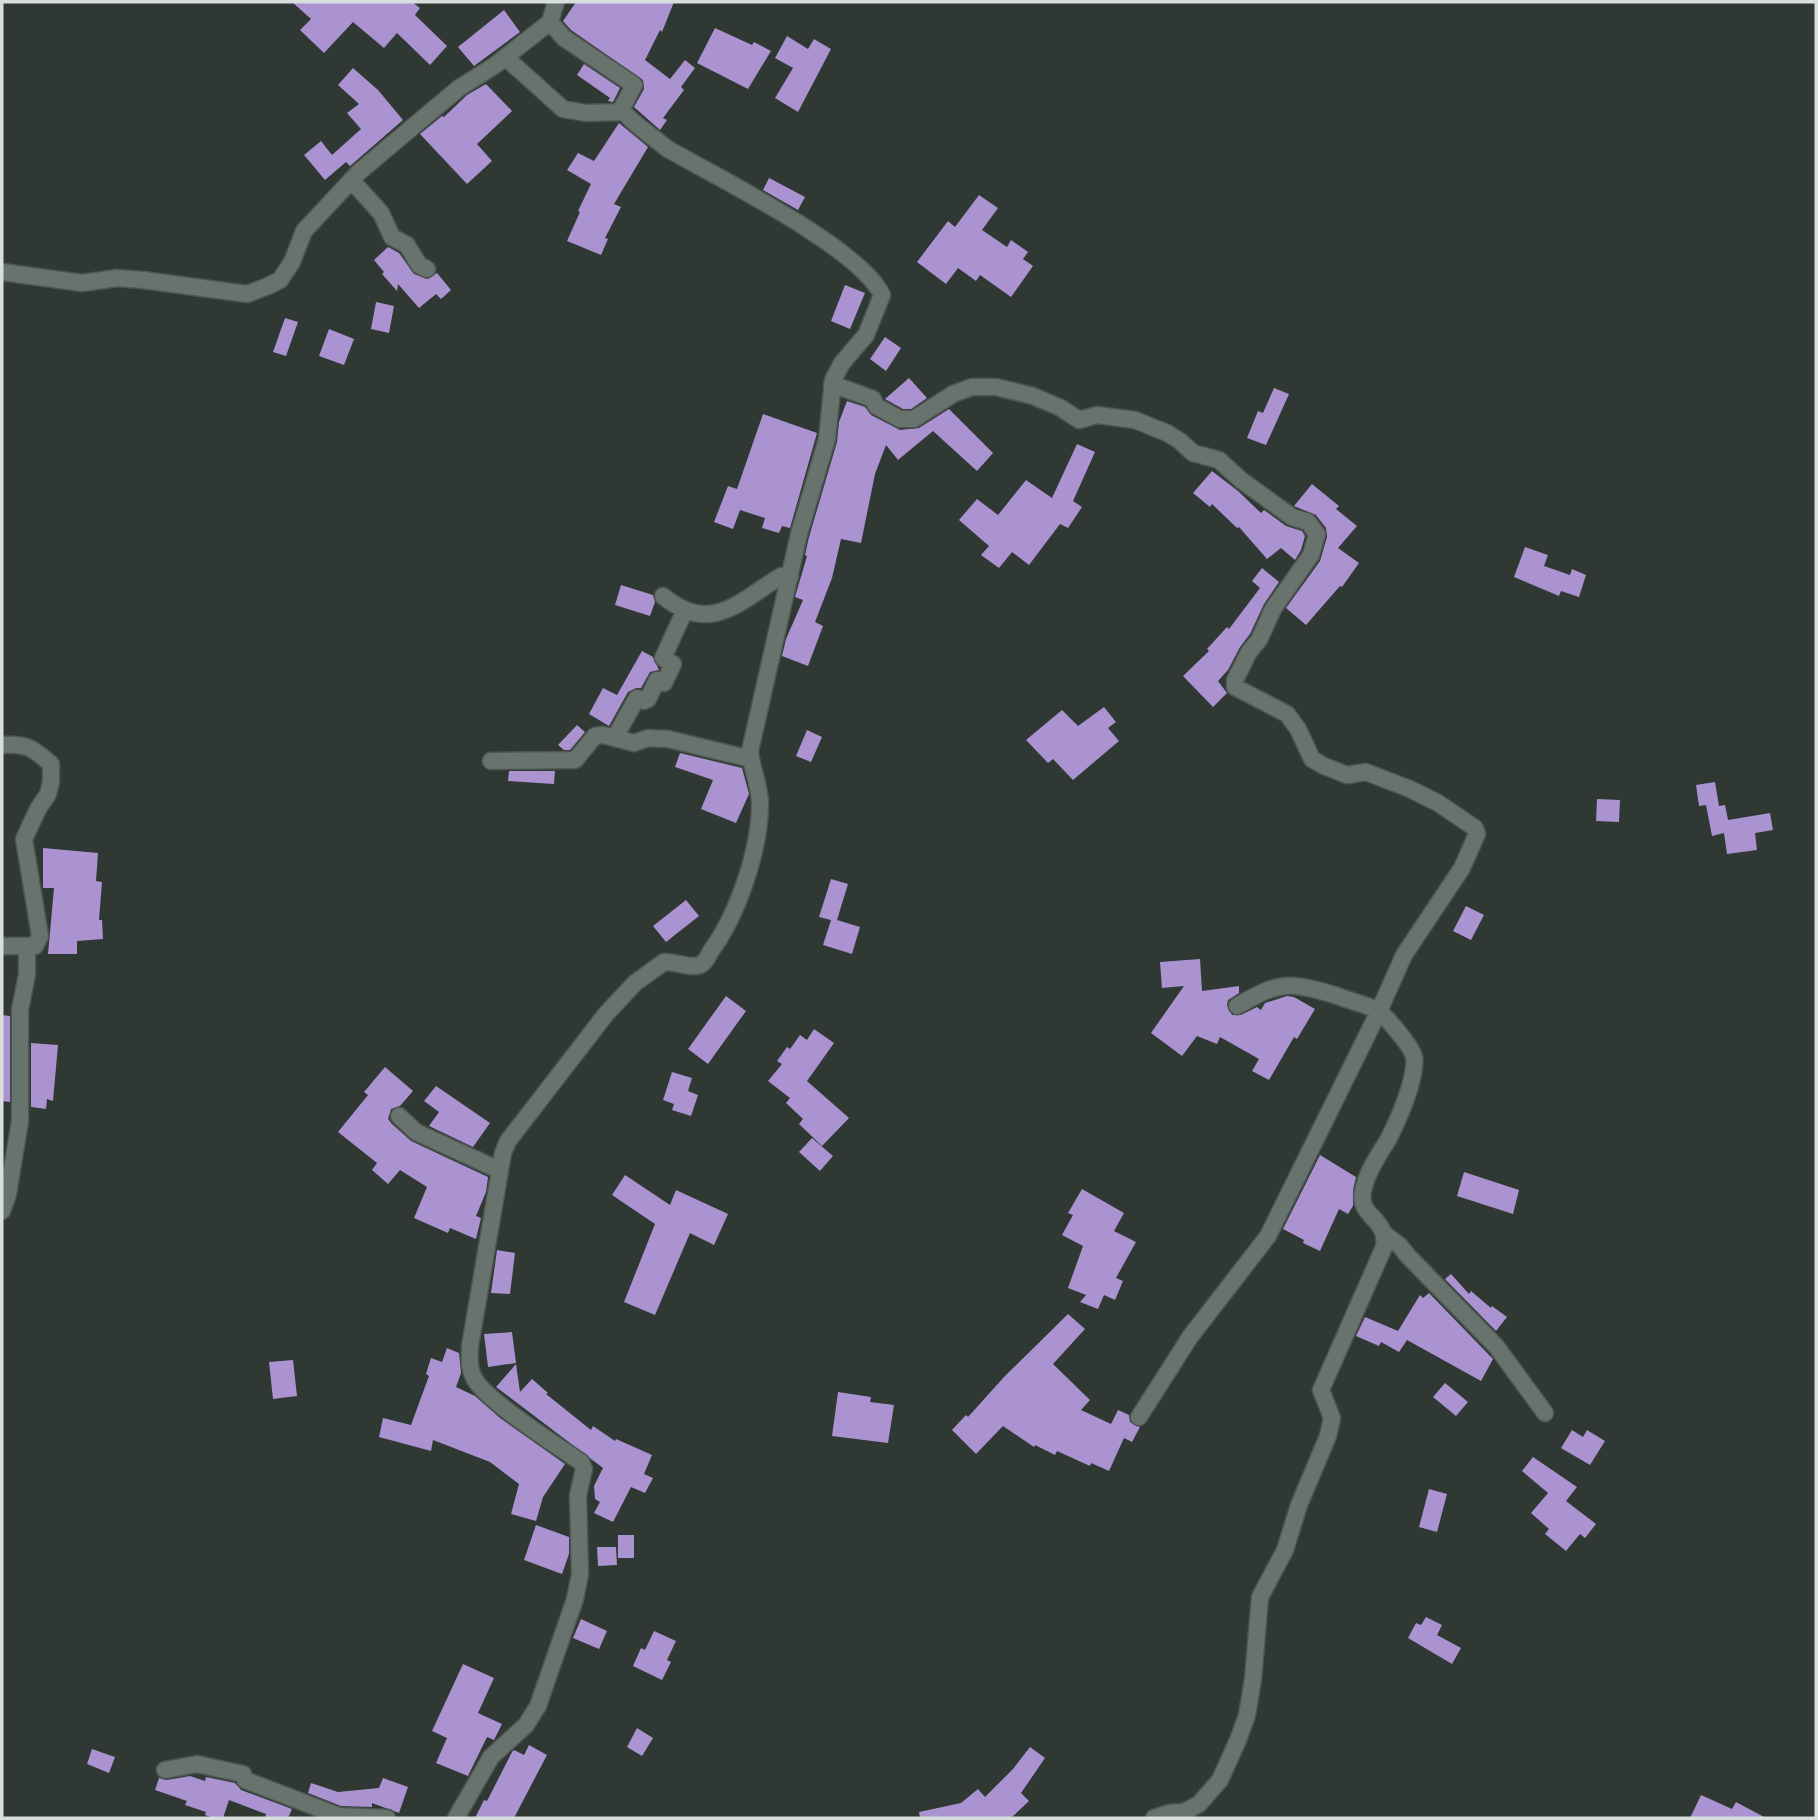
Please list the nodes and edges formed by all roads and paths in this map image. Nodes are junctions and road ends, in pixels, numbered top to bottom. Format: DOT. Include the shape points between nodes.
graph roads {
  1 [pos="556,2"];
  2 [pos="550,22"];
  3 [pos="505,57"];
  4 [pos="622,112"];
  5 [pos="351,180"];
  6 [pos="427,269"];
  7 [pos="2,272"];
  8 [pos="832,384"];
  9 [pos="790,577"];
  10 [pos="663,596"];
  11 [pos="684,610"];
  12 [pos="615,737"];
  13 [pos="2,745"];
  14 [pos="751,760"];
  15 [pos="491,761"];
  16 [pos="2,946"];
  17 [pos="27,946"];
  18 [pos="1237,1006"];
  19 [pos="1379,1012"];
  20 [pos="399,1116"];
  21 [pos="499,1170"];
  22 [pos="2,1211"];
  23 [pos="1386,1235"];
  24 [pos="1545,1413"];
  25 [pos="1139,1417"];
  26 [pos="164,1770"];
  27 [pos="387,1818"];
  28 [pos="456,1818"];
  29 [pos="1154,1818"];
  1 -- 2 [label="street"];
  2 -- 3 [label="street"];
  2 -- 4 [label="street" via="564,38 634,85"];
  3 -- 4 [label="street" via="563,109"];
  3 -- 5 [label="street" via="459,88"];
  4 -- 8 [label="street" via="668,149 836,247 878,288 882,295 871,325"];
  5 -- 6 [label="street" via="381,213 392,237 407,244 419,265"];
  5 -- 7 [label="street" via="304,231 279,280 247,294 143,280 82,283"];
  8 -- 9 [label="street" via="827,439"];
  8 -- 19 [label="street" via="873,399 876,406 900,419 914,419 972,387 996,387 1033,396 1079,420 1097,415 1135,420 1167,433 1193,453 1219,460 1292,517 1308,522 1317,534 1311,555 1273,609 1235,687 1287,714 1312,759 1347,775 1366,772 1410,789 1438,803 1477,834 1462,868 1404,955"];
  9 -- 11 [label="street" via="781,576 731,610 700,614"];
  9 -- 14 [label="street"];
  10 -- 11 [label="street"];
  11 -- 12 [label="street" via="663,658 673,664 664,683 657,680 648,699 637,698"];
  12 -- 14 [label="street" via="634,743 668,739"];
  12 -- 15 [label="street" via="596,736 575,760"];
  13 -- 17 [label="street" via="20,743 51,764 48,794 24,839 40,936 35,946"];
  14 -- 21 [label="street" via="760,804 753,853 733,912 716,944 702,964 664,962 635,983 508,1141"];
  16 -- 17 [label="street"];
  17 -- 22 [label="street" via="20,1010 20,1121"];
  18 -- 19 [label="street" via="1287,985 1340,996"];
  19 -- 23 [label="street" via="1414,1058 1402,1112 1362,1192 1366,1210"];
  19 -- 25 [label="street" via="1268,1236 1190,1337"];
  20 -- 21 [label="street" via="416,1132"];
  21 -- 28 [label="street" via="470,1368 483,1390 581,1462 580,1574 538,1706 527,1725 491,1757"];
  23 -- 24 [label="street" via="1496,1346"];
  23 -- 29 [label="street" via="1321,1390 1332,1418 1328,1436 1298,1504 1285,1550 1261,1597 1253,1679 1238,1740 1220,1780 1199,1804"];
  26 -- 27 [label="street" via="197,1764 243,1774 244,1780 339,1816"];
}
